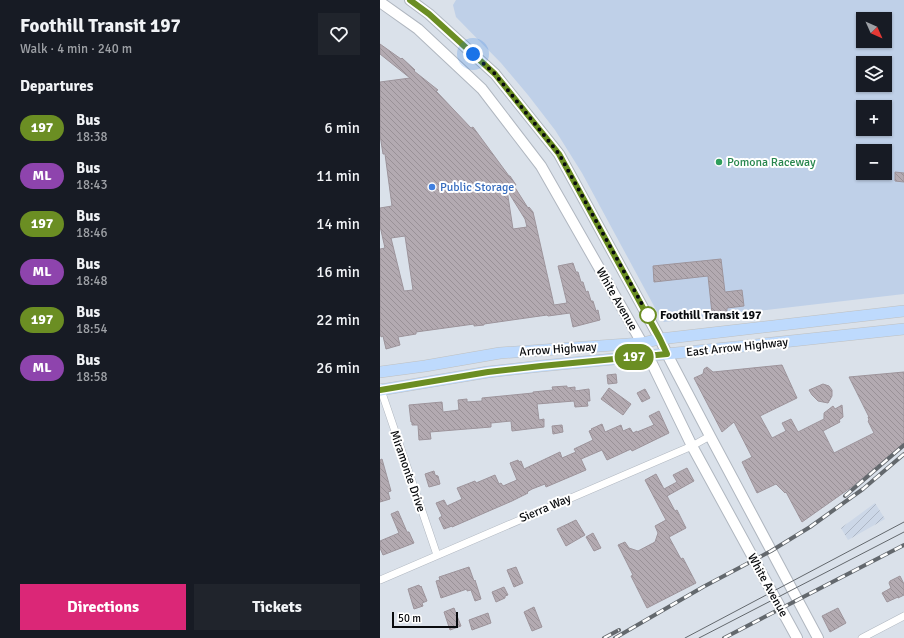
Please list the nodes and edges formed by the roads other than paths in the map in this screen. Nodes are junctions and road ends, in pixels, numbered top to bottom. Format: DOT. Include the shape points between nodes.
graph roads {
  1 [pos="410,0"];
  2 [pos="380,2"];
  3 [pos="904,311"];
  4 [pos="904,329"];
  5 [pos="660,339"];
  6 [pos="642,343"];
  7 [pos="667,354"];
  8 [pos="649,356"];
  9 [pos="380,372"];
  10 [pos="380,389"];
  11 [pos="710,436"];
  12 [pos="692,446"];
  13 [pos="437,555"];
  14 [pos="380,580"];
  15 [pos="904,616"];
  16 [pos="797,638"];
  17 [pos="818,638"];
  18 [pos="862,638"];
  1 -- 5 [label="main road, White Avenue" via="495,74 559,154"];
  2 -- 6 [label="main road, White Avenue" via="418,28 482,89 541,166"];
  3 -- 5 [label="main road, Arrow Highway"];
  4 -- 7 [label="main road, East Arrow Highway"];
  5 -- 6 [label="main road, Arrow Highway"];
  5 -- 7 [label="main road, White Avenue"];
  6 -- 8 [label="main road, White Avenue"];
  6 -- 9 [label="main road, Arrow Highway" via="500,353"];
  7 -- 8 [label="main road, East Arrow Highway"];
  7 -- 11 [label="main road, White Avenue"];
  8 -- 10 [label="main road, East Arrow Highway" via="503,370"];
  8 -- 12 [label="main road, White Avenue"];
  10 -- 13 [label="street, Miramonte Drive"];
  11 -- 12 [label="street, Sierra Way"];
  11 -- 17 [label="main road, White Avenue"];
  12 -- 13 [label="street, Sierra Way"];
  12 -- 16 [label="main road, White Avenue"];
  13 -- 14 [label="street, Sierra Way"];
  15 -- 18 [label="street"];
}
